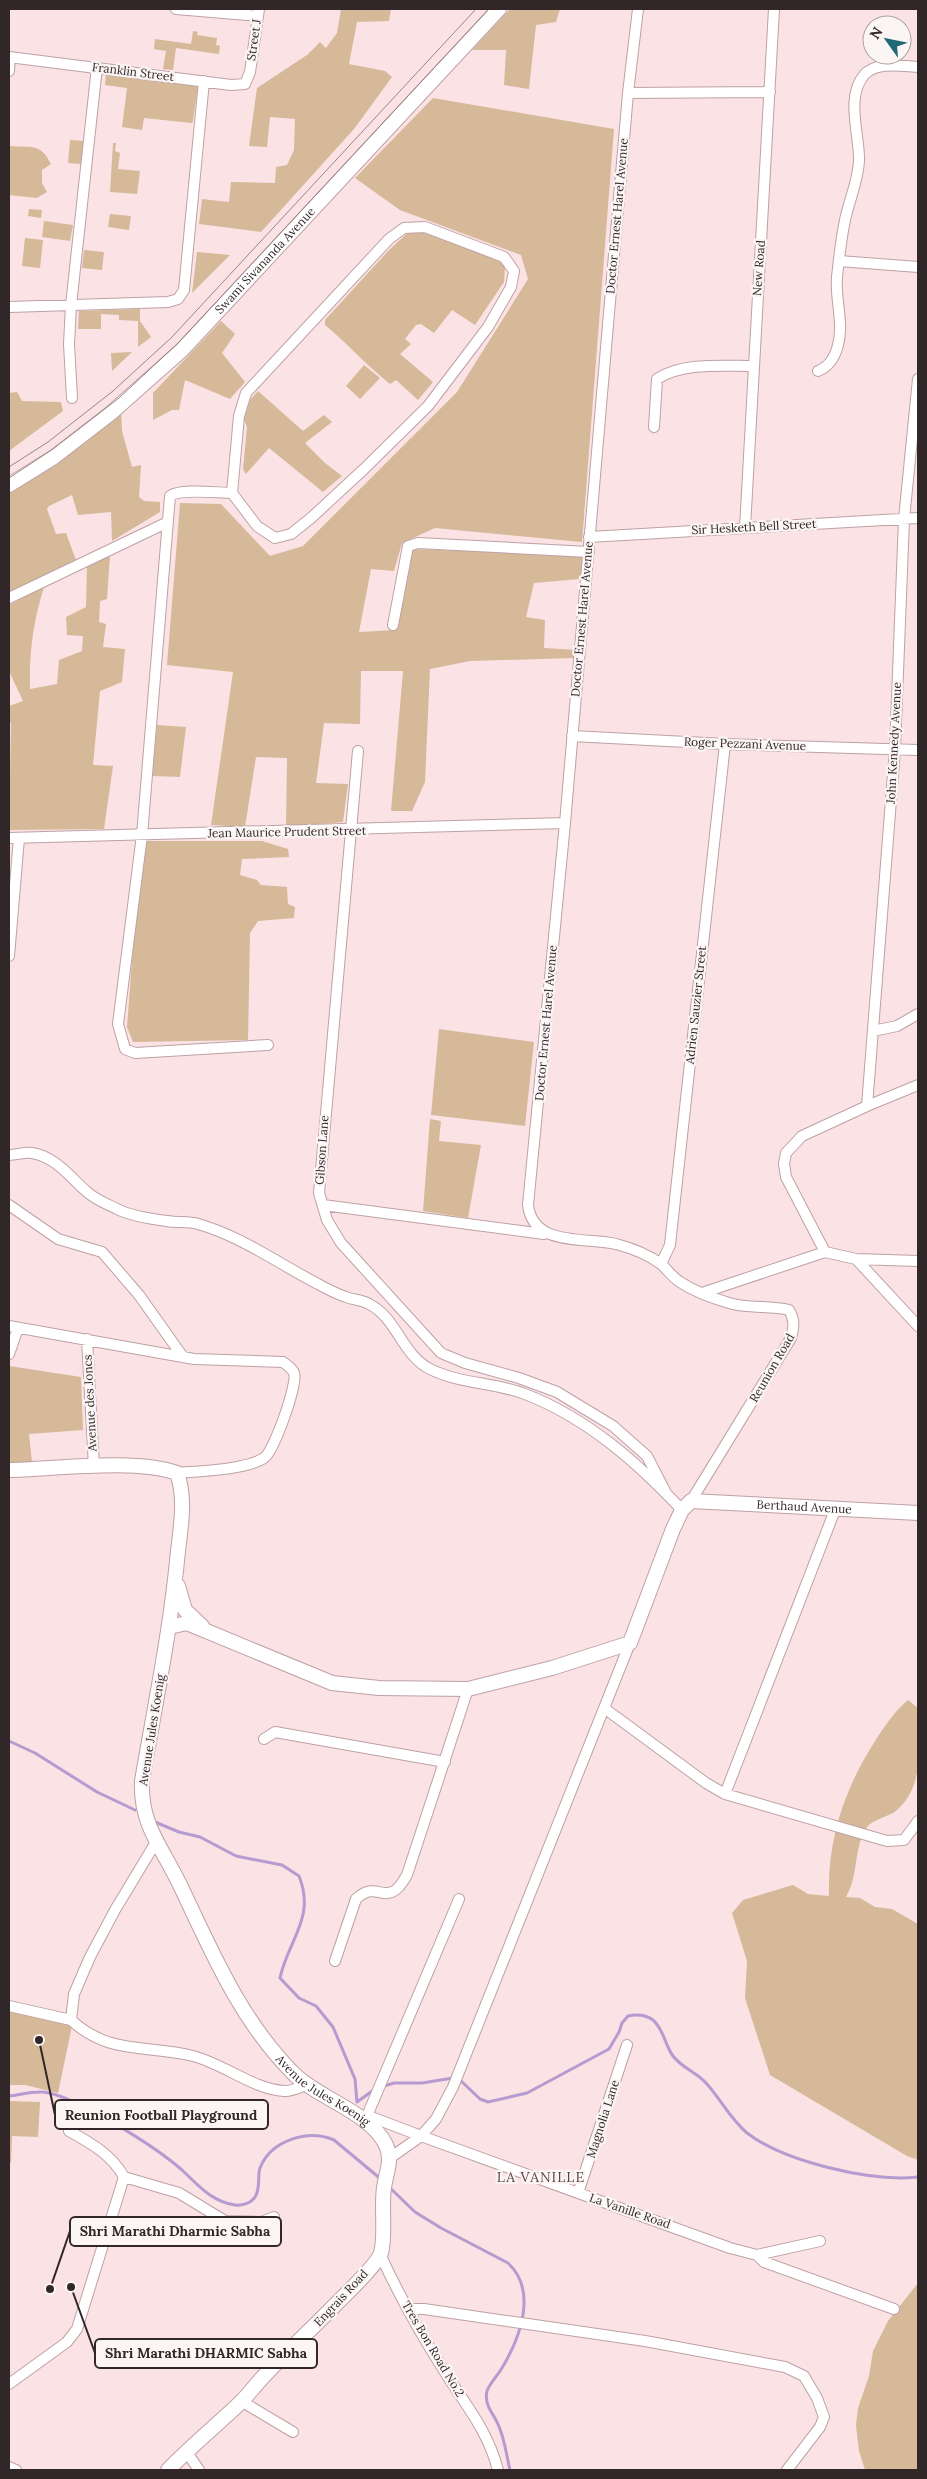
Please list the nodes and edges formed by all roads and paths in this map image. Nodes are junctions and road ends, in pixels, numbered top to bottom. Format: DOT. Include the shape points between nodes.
graph roads {
  1 [pos="181,9"];
  2 [pos="499,9"];
  3 [pos="638,9"];
  4 [pos="774,9"];
  5 [pos="258,12"];
  6 [pos="10,57"];
  7 [pos="97,67"];
  8 [pos="918,67"];
  9 [pos="9,71"];
  10 [pos="250,72"];
  11 [pos="204,81"];
  12 [pos="628,92"];
  13 [pos="770,92"];
  14 [pos="839,261"];
  15 [pos="918,267"];
  16 [pos="71,305"];
  17 [pos="9,307"];
  18 [pos="753,366"];
  19 [pos="818,371"];
  20 [pos="918,379"];
  21 [pos="72,398"];
  22 [pos="654,427"];
  23 [pos="9,485"];
  24 [pos="232,493"];
  25 [pos="918,518"];
  26 [pos="904,519"];
  27 [pos="166,523"];
  28 [pos="745,528"];
  29 [pos="589,537"];
  30 [pos="589,552"];
  31 [pos="9,598"];
  32 [pos="393,624"];
  33 [pos="572,736"];
  34 [pos="725,744"];
  35 [pos="895,750"];
  36 [pos="918,750"];
  37 [pos="358,751"];
  38 [pos="565,823"];
  39 [pos="352,831"];
  40 [pos="142,835"];
  41 [pos="14,838"];
  42 [pos="9,956"];
  43 [pos="918,1014"];
  44 [pos="873,1032"];
  45 [pos="268,1045"];
  46 [pos="918,1085"];
  47 [pos="867,1106"];
  48 [pos="9,1156"];
  49 [pos="9,1205"];
  50 [pos="323,1205"];
  51 [pos="538,1228"];
  52 [pos="548,1234"];
  53 [pos="825,1252"];
  54 [pos="856,1259"];
  55 [pos="918,1261"];
  56 [pos="661,1264"];
  57 [pos="700,1294"];
  58 [pos="918,1326"];
  59 [pos="13,1327"];
  60 [pos="87,1339"];
  61 [pos="9,1354"];
  62 [pos="183,1357"];
  63 [pos="94,1467"];
  64 [pos="9,1470"];
  65 [pos="177,1473"];
  66 [pos="666,1493"];
  67 [pos="686,1506"];
  68 [pos="835,1510"];
  69 [pos="918,1513"];
  70 [pos="176,1576"];
  71 [pos="188,1613"];
  72 [pos="170,1621"];
  73 [pos="207,1630"];
  74 [pos="630,1643"];
  75 [pos="468,1689"];
  76 [pos="604,1708"];
  77 [pos="264,1739"];
  78 [pos="445,1762"];
  79 [pos="726,1794"];
  80 [pos="918,1821"];
  81 [pos="156,1842"];
  82 [pos="459,1899"];
  83 [pos="335,1961"];
  84 [pos="9,2006"];
  85 [pos="72,2020"];
  86 [pos="627,2045"];
  87 [pos="306,2085"];
  88 [pos="364,2123"];
  89 [pos="69,2131"];
  90 [pos="421,2136"];
  91 [pos="389,2163"];
  92 [pos="124,2177"];
  93 [pos="578,2193"];
  94 [pos="274,2218"];
  95 [pos="820,2241"];
  96 [pos="380,2254"];
  97 [pos="757,2255"];
  98 [pos="409,2309"];
  99 [pos="894,2309"];
  100 [pos="9,2384"];
  101 [pos="241,2401"];
  102 [pos="294,2432"];
  103 [pos="186,2451"];
  104 [pos="9,2467"];
  105 [pos="16,2470"];
  106 [pos="168,2470"];
  107 [pos="199,2470"];
  108 [pos="498,2470"];
  109 [pos="787,2470"];
  1 -- 5 [label="street"];
  2 -- 23 [label="street, Swami Sivananda Avenue" via="182,350 112,413 54,457"];
  3 -- 12 [label="street, Doctor Ernest Harel Avenue"];
  4 -- 13 [label="street, New Road"];
  5 -- 10 [label="street, Street J"];
  6 -- 7 [label="street, Franklin Street"];
  6 -- 9 [label="street"];
  7 -- 11 [label="street, Franklin Street"];
  7 -- 16 [label="street"];
  8 -- 14 [label="street" via="881,66 872,69 860,82 853,119 859,159 857,181 845,219"];
  10 -- 11 [label="street, Franklin Street" via="245,84"];
  11 -- 16 [label="street" via="184,290 178,299 168,302"];
  12 -- 13 [label="street"];
  12 -- 29 [label="street, Doctor Ernest Harel Avenue"];
  13 -- 18 [label="street, New Road"];
  14 -- 15 [label="street"];
  14 -- 19 [label="street" via="836,297 840,328 838,344 830,364"];
  16 -- 17 [label="street"];
  16 -- 21 [label="street"];
  18 -- 22 [label="street" via="669,371 657,379"];
  18 -- 28 [label="street, New Road"];
  20 -- 26 [label="street, John Kennedy Avenue"];
  24 -- 24 [label="street" via="239,416 246,393 389,239 404,228 425,227 504,257 514,271 511,286 488,327 428,406 311,518 291,534 275,538 257,526"];
  24 -- 27 [label="street" via="174,493 170,496"];
  25 -- 26 [label="street, Sir Hesketh Bell Street"];
  26 -- 28 [label="street, Sir Hesketh Bell Street"];
  26 -- 35 [label="street, John Kennedy Avenue"];
  27 -- 31 [label="street"];
  27 -- 40 [label="street"];
  28 -- 29 [label="street, Sir Hesketh Bell Street"];
  29 -- 30 [label="street, Doctor Ernest Harel Avenue"];
  30 -- 32 [label="street" via="418,543 408,546"];
  30 -- 33 [label="street, Doctor Ernest Harel Avenue"];
  33 -- 34 [label="street, Roger Pezzani Avenue"];
  33 -- 38 [label="street, Doctor Ernest Harel Avenue"];
  34 -- 35 [label="street, Roger Pezzani Avenue"];
  34 -- 56 [label="street, Adrien Sauzier Street" via="670,1245"];
  35 -- 36 [label="street, Roger Pezzani Avenue"];
  35 -- 44 [label="street, John Kennedy Avenue"];
  37 -- 39 [label="street, Gibson Lane"];
  38 -- 39 [label="street, Jean Maurice Prudent Street"];
  38 -- 51 [label="street, Doctor Ernest Harel Avenue" via="528,1205 530,1217"];
  39 -- 40 [label="street, Jean Maurice Prudent Street"];
  39 -- 50 [label="street, Gibson Lane" via="319,1193"];
  40 -- 41 [label="street, Jean Maurice Prudent Street"];
  40 -- 45 [label="street" via="118,1024 125,1049 135,1053"];
  41 -- 42 [label="street"];
  43 -- 44 [label="street" via="897,1026"];
  44 -- 47 [label="street, John Kennedy Avenue"];
  46 -- 47 [label="street"];
  47 -- 53 [label="street" via="802,1136 786,1153 786,1177"];
  48 -- 66 [label="street" via="31,1153 48,1158 88,1193 119,1210 167,1222 196,1223 248,1246 319,1285 368,1303 386,1315 412,1355 427,1367 446,1376 493,1384 525,1394 559,1410 605,1439 641,1467"];
  49 -- 62 [label="street" via="58,1239 102,1252 139,1295"];
  50 -- 52 [label="street"];
  50 -- 66 [label="street, Gibson Lane" via="327,1220 341,1243 440,1353 465,1364 557,1392 613,1426 647,1456"];
  51 -- 52 [label="street, Reunion Road"];
  52 -- 56 [label="street, Reunion Road" via="616,1244"];
  53 -- 54 [label="street"];
  53 -- 57 [label="street"];
  54 -- 55 [label="street"];
  54 -- 58 [label="street"];
  56 -- 57 [label="street, Reunion Road" via="679,1282"];
  57 -- 67 [label="street, Reunion Road" via="730,1304 789,1310 794,1328 781,1358"];
  59 -- 60 [label="street"];
  59 -- 61 [label="street"];
  60 -- 62 [label="street"];
  60 -- 63 [label="street, Avenue des Joncs"];
  62 -- 65 [label="street" via="283,1362 294,1374 294,1385 272,1449 264,1458 224,1468"];
  63 -- 64 [label="street"];
  63 -- 65 [label="street" via="151,1467"];
  65 -- 70 [label="street, Avenue Jules Koenig" via="183,1489 183,1503"];
  66 -- 67 [label="street"];
  67 -- 68 [label="street, Berthaud Avenue"];
  67 -- 74 [label="street"];
  68 -- 69 [label="street, Berthaud Avenue"];
  68 -- 79 [label="street"];
  70 -- 71 [label="street" via="182,1604"];
  70 -- 72 [label="street, Avenue Jules Koenig"];
  71 -- 72 [label="street"];
  71 -- 73 [label="street"];
  72 -- 73 [label="street"];
  72 -- 81 [label="street, Avenue Jules Koenig" via="141,1797 148,1828"];
  73 -- 75 [label="street" via="332,1683 379,1688"];
  74 -- 75 [label="street" via="552,1668"];
  74 -- 76 [label="street"];
  75 -- 78 [label="street"];
  76 -- 79 [label="street" via="706,1783"];
  76 -- 90 [label="street" via="453,2087 436,2119"];
  77 -- 78 [label="street" via="275,1732"];
  78 -- 83 [label="street" via="407,1875 395,1891 370,1890 356,1899"];
  79 -- 80 [label="street" via="887,1842 904,1840"];
  81 -- 85 [label="street" via="90,1957 74,1994"];
  81 -- 87 [label="street, Avenue Jules Koenig" via="238,2004 268,2045"];
  82 -- 88 [label="street"];
  84 -- 85 [label="street"];
  85 -- 87 [label="street" via="86,2033 111,2044 193,2056 263,2087 286,2092"];
  86 -- 93 [label="street, Magnolia Lane"];
  87 -- 88 [label="street, Avenue Jules Koenig"];
  88 -- 90 [label="street, La Vanille Road" via="374,2118"];
  88 -- 91 [label="street, Avenue Jules Koenig" via="378,2133"];
  89 -- 92 [label="street" via="91,2143 117,2164"];
  90 -- 91 [label="street"];
  90 -- 93 [label="street, La Vanille Road"];
  91 -- 96 [label="street" via="384,2186"];
  92 -- 94 [label="street" via="180,2193 225,2221 261,2222"];
  92 -- 100 [label="street" via="77,2329 67,2342"];
  93 -- 97 [label="street, La Vanille Road"];
  95 -- 97 [label="street, La Vanille Road"];
  96 -- 98 [label="street, Tres Bon Road No.2"];
  96 -- 101 [label="street, Engrais Road" via="354,2286"];
  97 -- 99 [label="street, La Vanille Road" via="764,2262"];
  98 -- 108 [label="street, Tres Bon Road No.2" via="442,2369 479,2422"];
  98 -- 109 [label="street" via="645,2341 785,2367 804,2376 824,2417"];
  101 -- 102 [label="street"];
  101 -- 103 [label="street, Engrais Road"];
  103 -- 106 [label="street, Engrais Road"];
  103 -- 107 [label="street"];
  104 -- 105 [label="street"];
}
